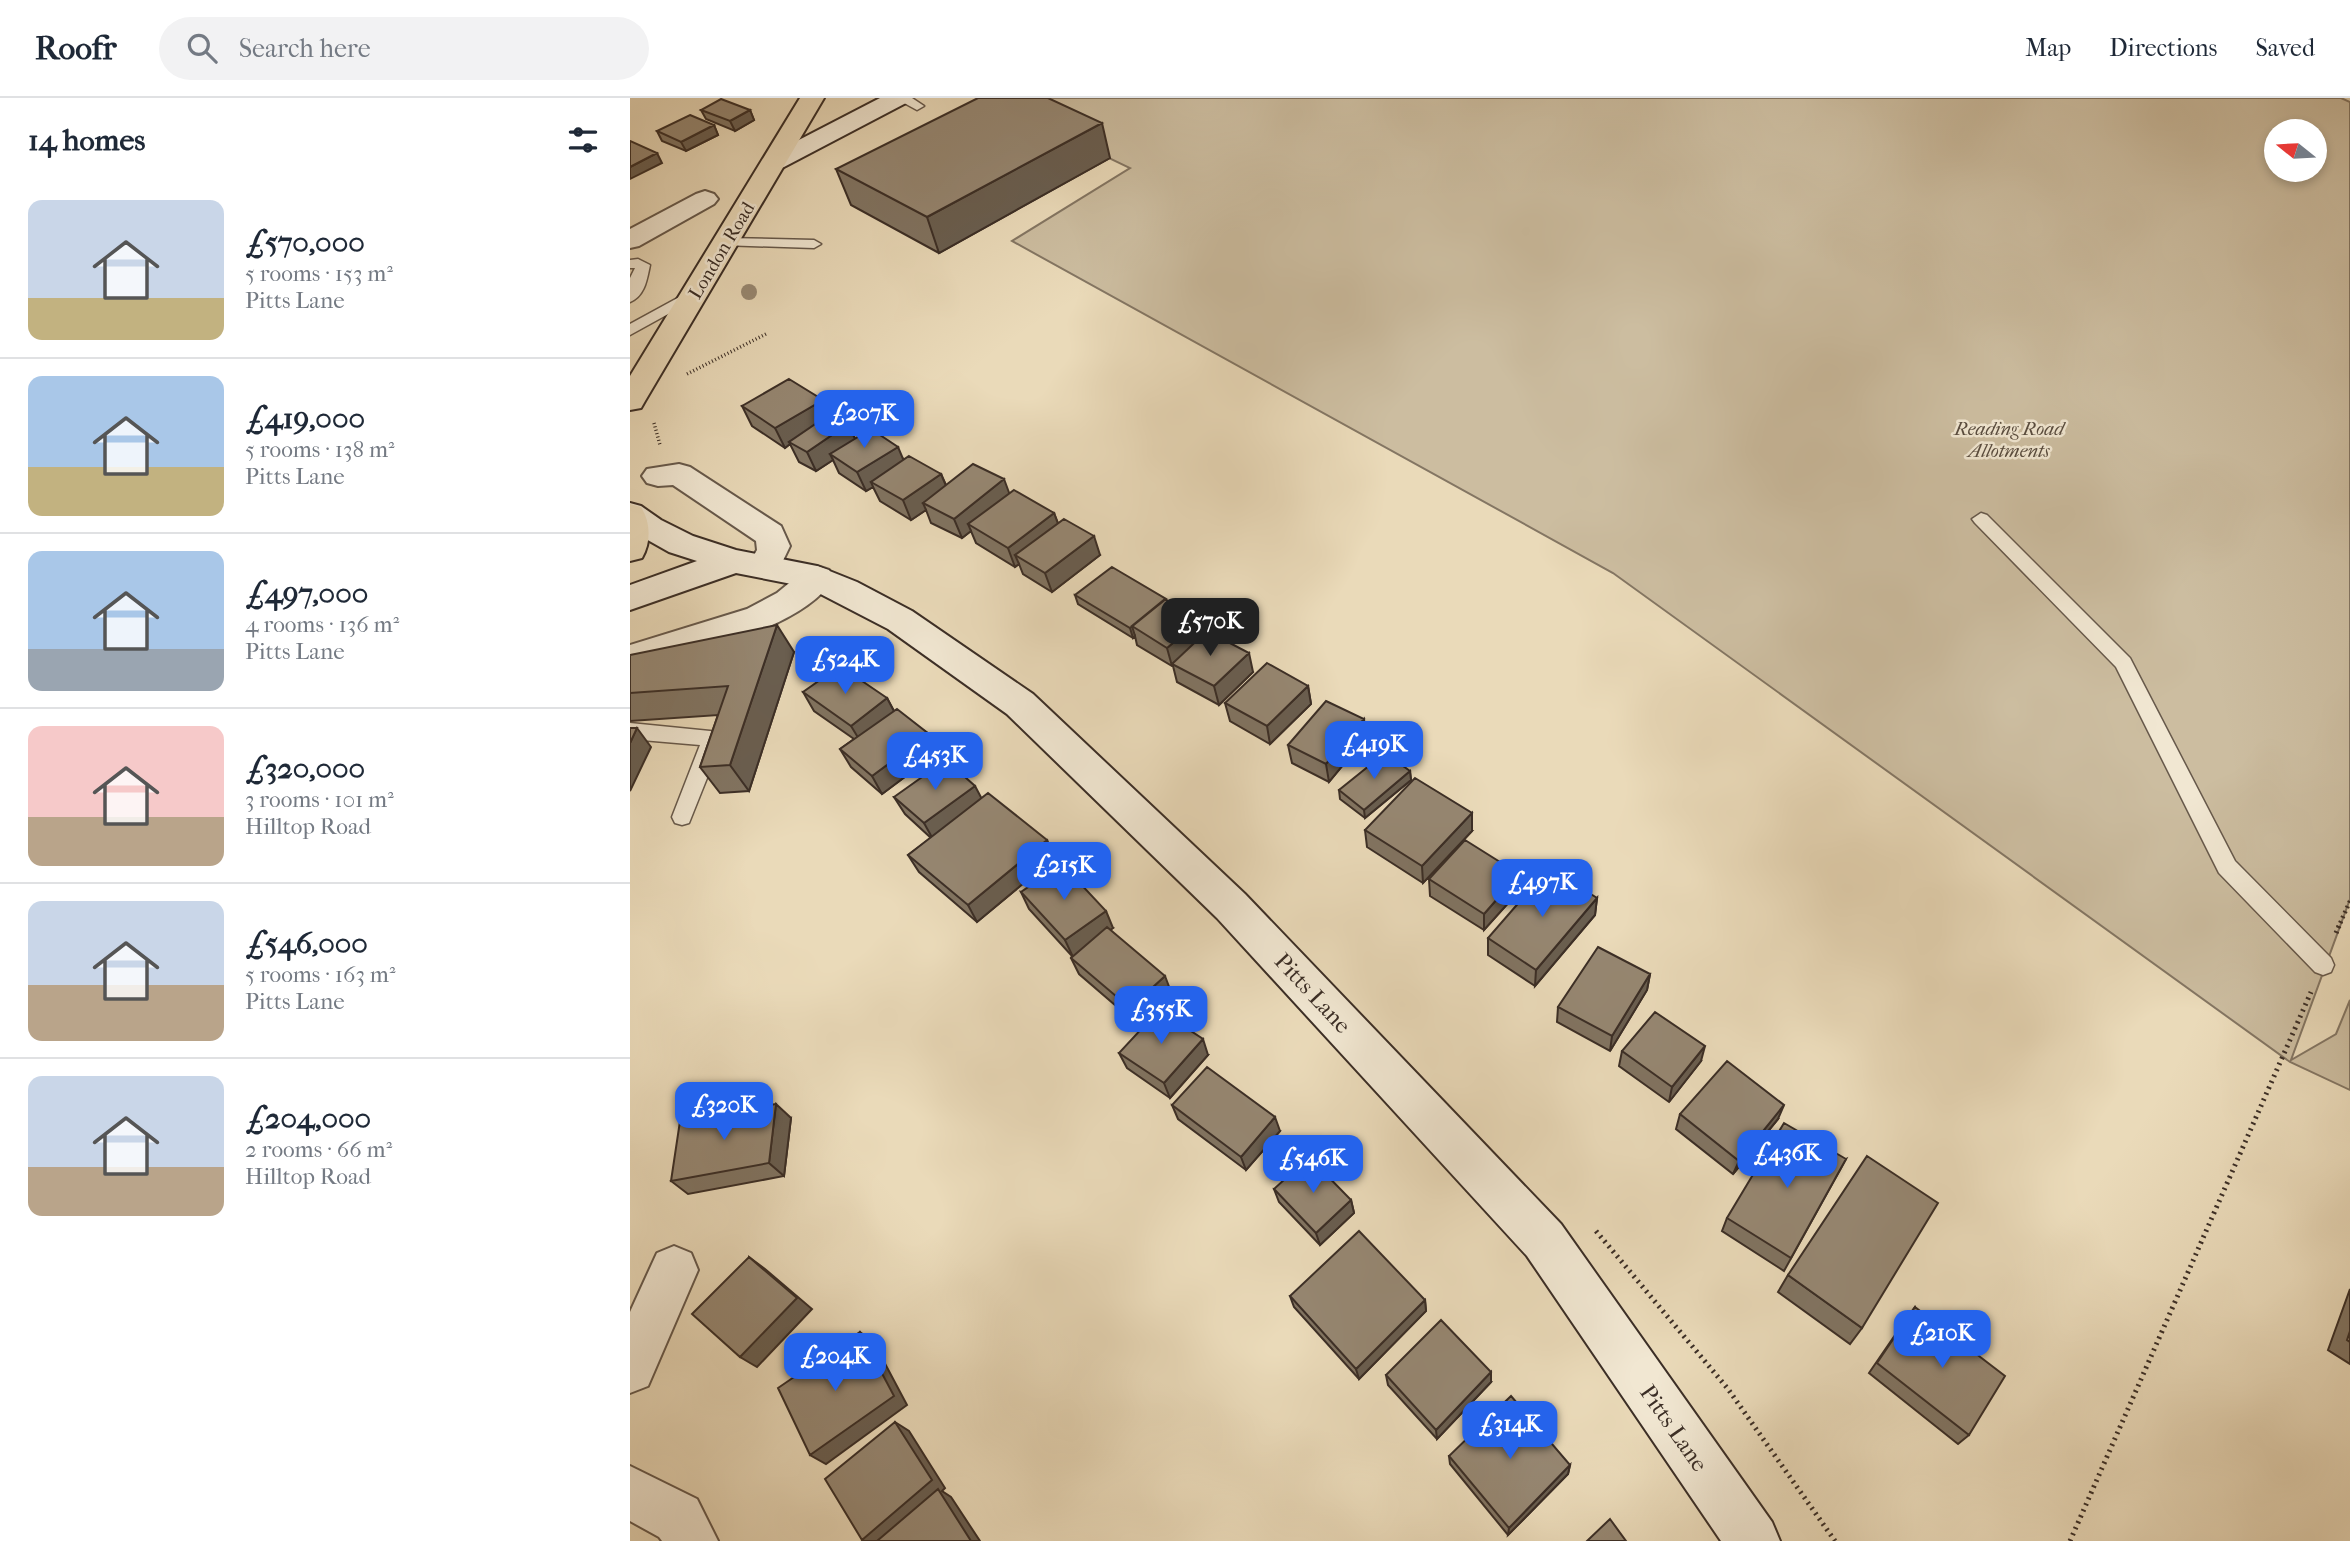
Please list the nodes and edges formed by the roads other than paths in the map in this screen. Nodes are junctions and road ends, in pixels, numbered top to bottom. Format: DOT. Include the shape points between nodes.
graph roads {
  1 [pos="812,98"];
  2 [pos="906,101"];
  3 [pos="775,162"];
  4 [pos="705,199"];
  5 [pos="630,240"];
  6 [pos="726,242"];
  7 [pos="814,244"];
  8 [pos="630,264"];
  9 [pos="634,281"];
  10 [pos="694,294"];
  11 [pos="630,297"];
  12 [pos="630,330"];
  13 [pos="630,401"];
  14 [pos="658,476"];
  15 [pos="630,514"];
  16 [pos="1981,519"];
  17 [pos="630,550"];
  18 [pos="750,563"];
  19 [pos="817,578"];
  20 [pos="630,598"];
  21 [pos="630,658"];
  22 [pos="630,731"];
  23 [pos="682,817"];
  24 [pos="2323,965"];
  25 [pos="674,1270"];
  26 [pos="630,1368"];
  27 [pos="630,1492"];
  28 [pos="691,1541"];
  29 [pos="1753,1541"];
  1 -- 3 [label="main road, London Road"];
  2 -- 3 [label="main road"];
  3 -- 6 [label="main road, London Road"];
  4 -- 5 [label="main road"];
  6 -- 7 [label="lane"];
  6 -- 10 [label="main road, London Road"];
  8 -- 9 [label="lane" via="643,265"];
  9 -- 11 [label="lane"];
  10 -- 12 [label="lane"];
  10 -- 13 [label="main road, London Road"];
  14 -- 18 [label="main road" via="679,474 769,534 774,551"];
  15 -- 17 [label="main road"];
  15 -- 18 [label="main road, Pitts Lane" via="664,536"];
  16 -- 24 [label="lane" via="2123,663 2227,867"];
  18 -- 19 [label="main road, Pitts Lane"];
  18 -- 20 [label="main road" via="680,578"];
  19 -- 21 [label="main road" via="789,602 697,649"];
  19 -- 29 [label="main road, Pitts Lane" via="900,620 1020,704 1231,906 1544,1240"];
  22 -- 23 [label="lane" via="713,738"];
  25 -- 26 [label="main road"];
  27 -- 28 [label="main road" via="678,1518"];
}
